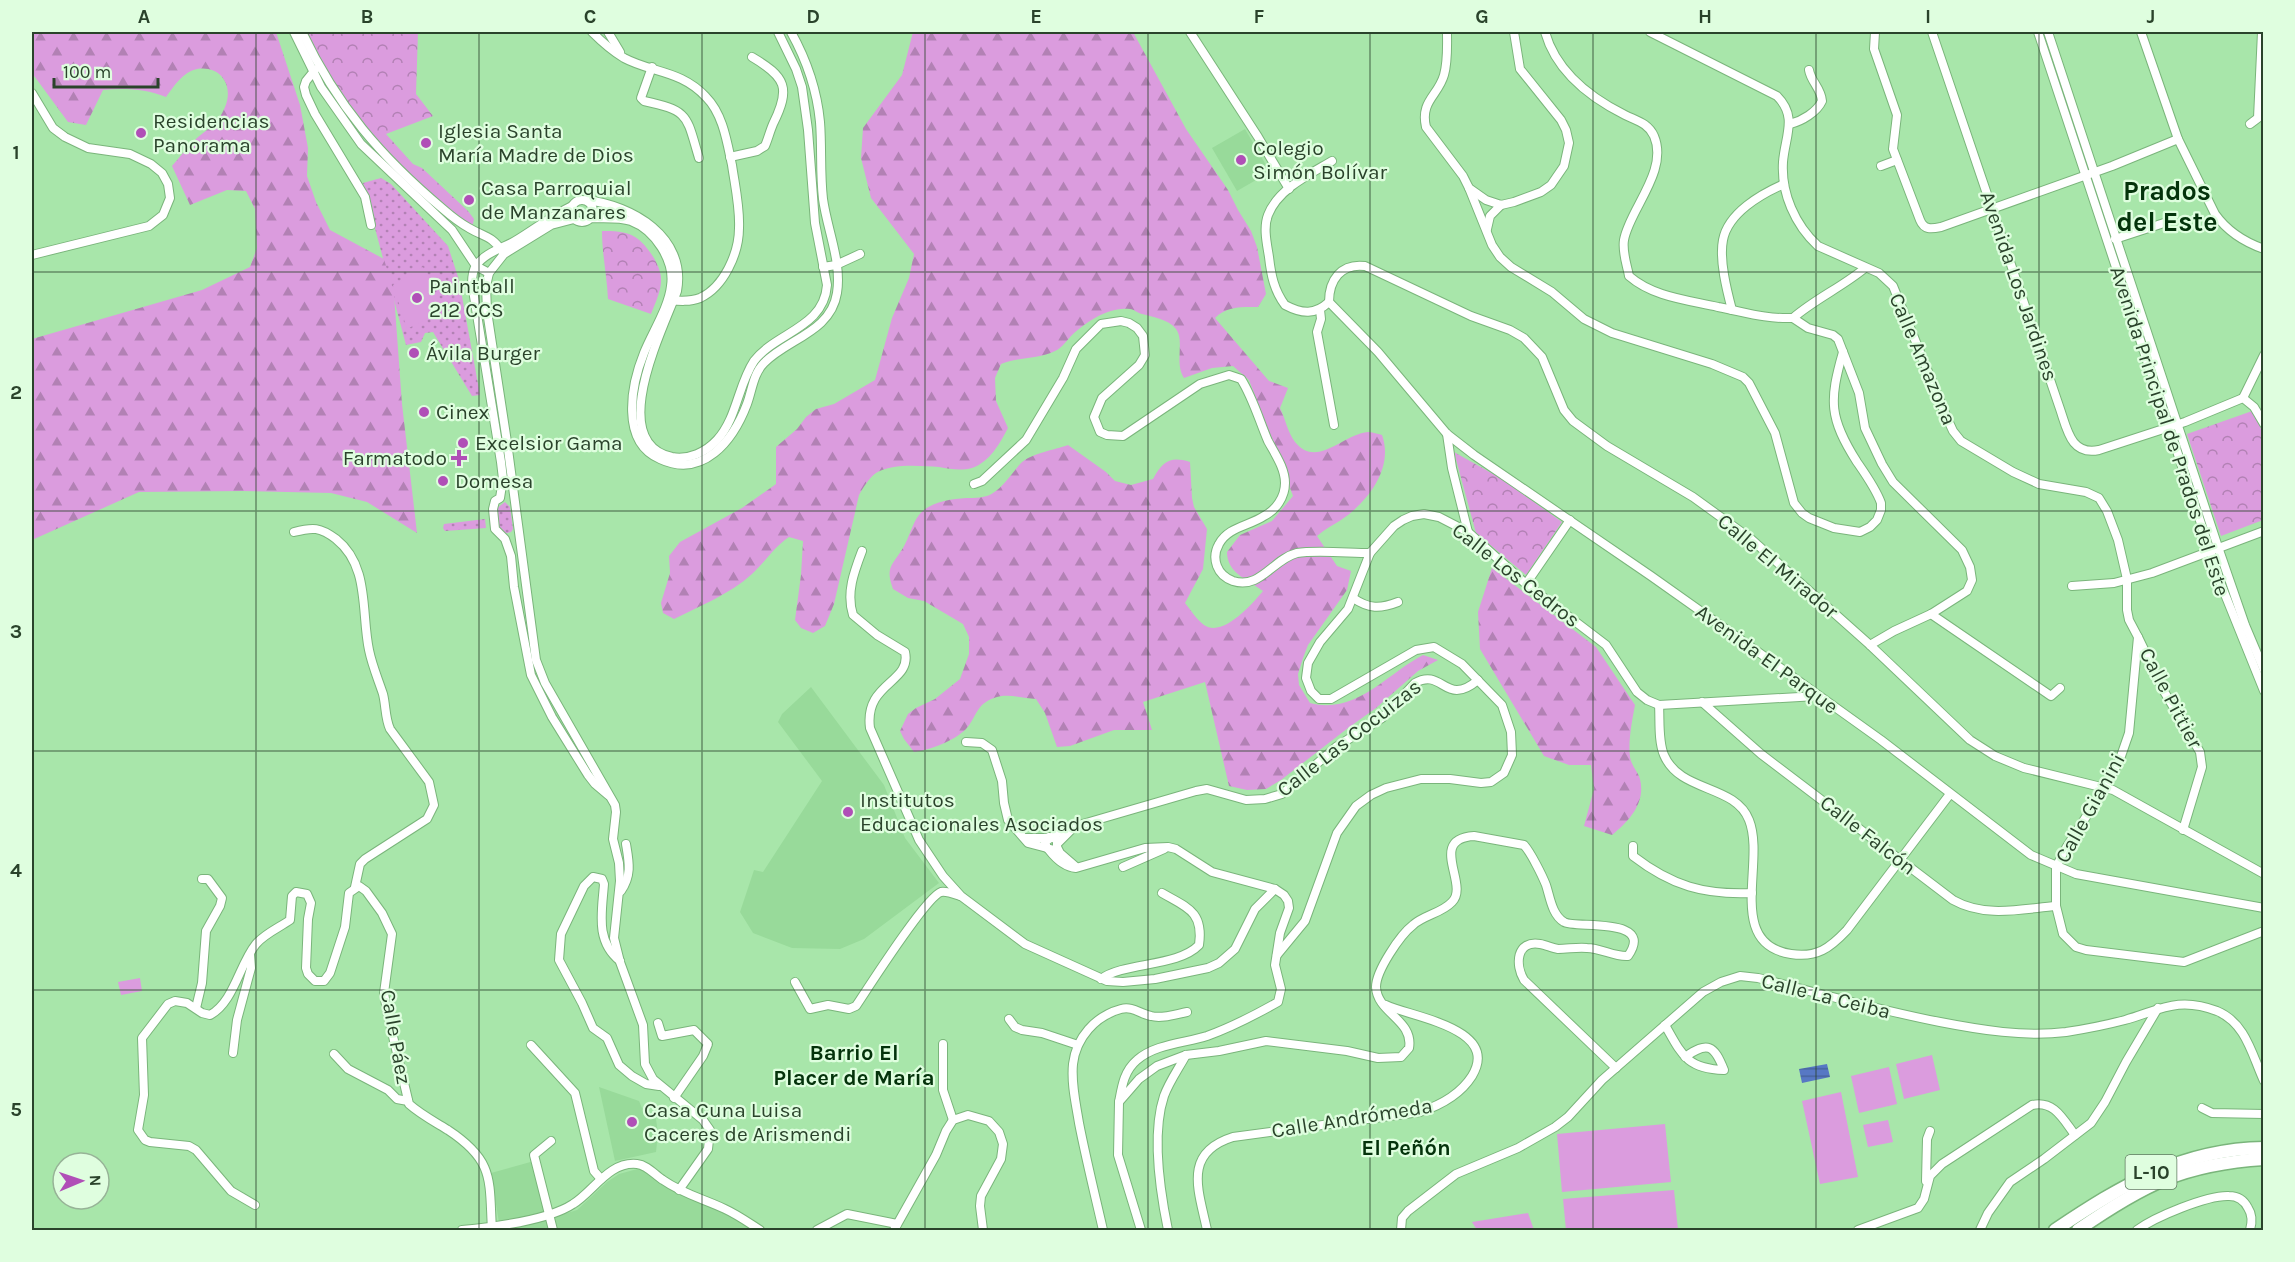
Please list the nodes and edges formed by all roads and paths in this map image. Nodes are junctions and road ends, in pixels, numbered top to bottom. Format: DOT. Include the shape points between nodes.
graph roads {
  1 [pos="294,32"];
  2 [pos="302,32"];
  3 [pos="592,32"];
  4 [pos="608,32"];
  5 [pos="778,32"];
  6 [pos="791,32"];
  7 [pos="1190,32"];
  8 [pos="1447,32"];
  9 [pos="1514,32"];
  10 [pos="1545,32"];
  11 [pos="1650,32"];
  12 [pos="1875,32"];
  13 [pos="1932,32"];
  14 [pos="2038,32"];
  15 [pos="2048,32"];
  16 [pos="2141,32"];
  17 [pos="2262,32"];
  18 [pos="624,57"];
  19 [pos="752,57"];
  20 [pos="652,67"];
  21 [pos="316,69"];
  22 [pos="1809,70"];
  23 [pos="32,93"];
  24 [pos="1790,124"];
  25 [pos="2250,124"];
  26 [pos="2178,139"];
  27 [pos="730,157"];
  28 [pos="699,158"];
  29 [pos="1896,160"];
  30 [pos="1332,161"];
  31 [pos="1881,166"];
  32 [pos="2090,174"];
  33 [pos="1784,184"];
  34 [pos="1469,188"];
  35 [pos="1289,189"];
  36 [pos="586,200"];
  37 [pos="1501,205"];
  38 [pos="572,206"];
  39 [pos="1993,208"];
  40 [pos="590,218"];
  41 [pos="574,219"];
  42 [pos="2164,223"];
  43 [pos="371,225"];
  44 [pos="1487,231"];
  45 [pos="2115,239"];
  46 [pos="2264,249"];
  47 [pos="502,251"];
  48 [pos="860,254"];
  49 [pos="32,255"];
  50 [pos="476,266"];
  51 [pos="836,266"];
  52 [pos="823,267"];
  53 [pos="1865,268"];
  54 [pos="489,273"];
  55 [pos="670,300"];
  56 [pos="1329,302"];
  57 [pos="1320,310"];
  58 [pos="1732,310"];
  59 [pos="1792,318"];
  60 [pos="1843,352"];
  61 [pos="2264,355"];
  62 [pos="2243,398"];
  63 [pos="2264,424"];
  64 [pos="1334,426"];
  65 [pos="2173,426"];
  66 [pos="1447,434"];
  67 [pos="974,484"];
  68 [pos="514,497"];
  69 [pos="500,498"];
  70 [pos="1570,520"];
  71 [pos="2264,531"];
  72 [pos="294,532"];
  73 [pos="518,532"];
  74 [pos="1468,532"];
  75 [pos="502,535"];
  76 [pos="2214,548"];
  77 [pos="862,551"];
  78 [pos="1370,553"];
  79 [pos="2127,579"];
  80 [pos="1526,584"];
  81 [pos="2072,586"];
  82 [pos="1353,598"];
  83 [pos="1398,602"];
  84 [pos="1931,614"];
  85 [pos="2138,637"];
  86 [pos="1870,645"];
  87 [pos="2264,670"];
  88 [pos="1478,681"];
  89 [pos="2060,688"];
  90 [pos="2264,691"];
  91 [pos="1817,696"];
  92 [pos="1702,702"];
  93 [pos="1659,705"];
  94 [pos="966,742"];
  95 [pos="2105,787"];
  96 [pos="1950,794"];
  97 [pos="611,797"];
  98 [pos="1075,826"];
  99 [pos="2183,830"];
  100 [pos="1024,838"];
  101 [pos="1048,838"];
  102 [pos="626,844"];
  103 [pos="1633,846"];
  104 [pos="1053,847"];
  105 [pos="1168,847"];
  106 [pos="1901,861"];
  107 [pos="1123,867"];
  108 [pos="2056,867"];
  109 [pos="2264,874"];
  110 [pos="202,879"];
  111 [pos="355,887"];
  112 [pos="1275,889"];
  113 [pos="620,891"];
  114 [pos="1162,893"];
  115 [pos="1752,893"];
  116 [pos="961,896"];
  117 [pos="2056,906"];
  118 [pos="2264,908"];
  119 [pos="2264,930"];
  120 [pos="250,953"];
  121 [pos="1277,955"];
  122 [pos="620,962"];
  123 [pos="1101,979"];
  124 [pos="795,982"];
  125 [pos="1380,1002"];
  126 [pos="196,1008"];
  127 [pos="2158,1008"];
  128 [pos="1187,1012"];
  129 [pos="1009,1019"];
  130 [pos="658,1023"];
  131 [pos="1665,1025"];
  132 [pos="943,1044"];
  133 [pos="531,1045"];
  134 [pos="1078,1045"];
  135 [pos="233,1053"];
  136 [pos="334,1054"];
  137 [pos="1186,1055"];
  138 [pos="1685,1057"];
  139 [pos="1616,1068"];
  140 [pos="2264,1081"];
  141 [pos="660,1086"];
  142 [pos="674,1098"];
  143 [pos="408,1101"];
  144 [pos="1119,1102"];
  145 [pos="2202,1108"];
  146 [pos="2264,1114"];
  147 [pos="953,1120"];
  148 [pos="1930,1131"];
  149 [pos="2075,1135"];
  150 [pos="551,1141"];
  151 [pos="2262,1152"];
  152 [pos="1926,1156"];
  153 [pos="1942,1164"];
  154 [pos="601,1179"];
  155 [pos="1926,1185"];
  156 [pos="679,1190"];
  157 [pos="255,1204"];
  158 [pos="550,1214"];
  159 [pos="896,1227"];
  160 [pos="492,1229"];
  161 [pos="462,1230"];
  162 [pos="553,1230"];
  163 [pos="760,1230"];
  164 [pos="817,1230"];
  165 [pos="983,1230"];
  166 [pos="1102,1230"];
  167 [pos="1141,1230"];
  168 [pos="1167,1230"];
  169 [pos="1207,1230"];
  170 [pos="1401,1230"];
  171 [pos="1858,1230"];
  172 [pos="1980,1230"];
  173 [pos="2055,1230"];
  174 [pos="2078,1230"];
  175 [pos="2137,1230"];
  176 [pos="2250,1230"];
  1 -- 21 [label="street"];
  2 -- 21 [label="street"];
  3 -- 18 [label="street"];
  4 -- 18 [label="street"];
  5 -- 52 [label="street" via="802,87"];
  6 -- 51 [label="street" via="805,60 818,105 823,200"];
  7 -- 35 [label="street"];
  8 -- 34 [label="street" via="1444,73 1426,105 1424,119"];
  9 -- 37 [label="street" via="1520,69 1561,120 1569,143 1564,166 1551,185 1529,198"];
  10 -- 58 [label="street" via="1550,49 1566,74 1625,115 1642,121 1655,137 1656,159 1651,179 1624,238 1629,276 1650,289"];
  11 -- 24 [label="street" via="1777,96 1787,109"];
  12 -- 29 [label="street" via="1874,50 1897,116 1893,140"];
  13 -- 39 [label="street, Avenida Los Jardines"];
  14 -- 32 [label="street, Avenida Principal de Prados del Este"];
  15 -- 32 [label="street, Avenida Principal de Prados del Este"];
  16 -- 26 [label="street"];
  17 -- 25 [label="street" via="2258,118"];
  18 -- 20 [label="street"];
  19 -- 27 [label="street" via="775,70 783,82 784,96 765,146"];
  20 -- 27 [label="street" via="677,75 706,96 721,122"];
  20 -- 28 [label="street" via="641,98 685,116"];
  21 -- 43 [label="street" via="306,81 306,95 365,197"];
  21 -- 47 [label="street" via="388,158 447,213 493,239"];
  21 -- 50 [label="street" via="333,107 361,144 452,230"];
  22 -- 24 [label="street" via="1822,101 1816,110"];
  23 -- 49 [label="street" via="53,128 65,137 88,148 130,154 157,168 168,184 170,198 163,215 149,226"];
  24 -- 33 [label="street, Calle Amazona" via="1783,162"];
  26 -- 32 [label="street"];
  26 -- 46 [label="street" via="2222,224 2243,240"];
  27 -- 55 [label="street" via="739,209 734,255 723,276 706,294 688,301"];
  29 -- 31 [label="street"];
  29 -- 39 [label="street" via="1922,226 1934,229"];
  30 -- 35 [label="street"];
  32 -- 39 [label="street"];
  32 -- 45 [label="street, Avenida Principal de Prados del Este"];
  32 -- 65 [label="street, Avenida Principal de Prados del Este"];
  33 -- 53 [label="street, Calle Amazona" via="1795,216 1810,239"];
  33 -- 58 [label="street" via="1751,202 1725,233 1722,242"];
  34 -- 37 [label="street"];
  34 -- 44 [label="street"];
  35 -- 57 [label="street" via="1268,214 1266,225 1274,286 1285,305 1309,313"];
  36 -- 38 [label="street" via="576,201"];
  36 -- 40 [label="street" via="593,210"];
  36 -- 55 [label="street" via="612,204 654,227 675,260 678,285"];
  37 -- 44 [label="street" via="1490,216"];
  38 -- 41 [label="street"];
  38 -- 47 [label="street"];
  39 -- 65 [label="street, Avenida Los Jardines" via="2059,406 2077,447 2087,452 2099,450"];
  40 -- 41 [label="street" via="583,222"];
  40 -- 55 [label="street" via="631,221 654,238 671,272"];
  41 -- 47 [label="street" via="551,225"];
  42 -- 45 [label="street"];
  44 -- 60 [label="street" via="1504,261 1552,292 1592,325 1743,377 1773,427 1798,509 1809,518 1855,532 1874,524 1881,503 1833,414 1835,382"];
  45 -- 65 [label="street, Avenida Principal de Prados del Este"];
  47 -- 50 [label="street"];
  47 -- 54 [label="street"];
  48 -- 51 [label="street"];
  50 -- 54 [label="street"];
  50 -- 69 [label="street" via="472,284 501,462"];
  51 -- 52 [label="street"];
  51 -- 55 [label="street" via="838,292 828,315 764,363 730,438 718,451 697,463 681,465 656,458 640,443 634,428 633,396 640,366"];
  52 -- 55 [label="street" via="826,295 820,309 755,361 718,439 700,453 679,458 664,454 648,442 639,413 645,379"];
  53 -- 59 [label="street"];
  53 -- 79 [label="street, Calle Amazona" via="1880,273 1899,295 1953,431 1961,441 2038,484 2086,492 2098,498 2118,540"];
  54 -- 68 [label="street" via="487,311"];
  56 -- 57 [label="street"];
  56 -- 66 [label="street, Avenida El Parque" via="1378,352"];
  56 -- 86 [label="street, Calle El Mirador" via="1336,276 1349,267 1365,267 1524,338 1542,357 1564,410 1573,421 1751,539"];
  57 -- 64 [label="street" via="1317,332"];
  58 -- 59 [label="street"];
  59 -- 60 [label="street" via="1808,328 1833,335"];
  60 -- 84 [label="street" via="1858,393 1865,428 1882,464 1893,482 1962,550 1970,567 1972,580 1967,591"];
  61 -- 62 [label="street"];
  62 -- 63 [label="street"];
  62 -- 65 [label="street"];
  65 -- 76 [label="street, Avenida Principal de Prados del Este"];
  66 -- 70 [label="street, Avenida El Parque"];
  66 -- 74 [label="street"];
  67 -- 78 [label="street" via="982,482 1026,440 1076,349 1101,324 1121,321 1137,328 1143,336 1144,354 1139,365 1102,398 1094,417 1100,432 1123,436 1200,384 1229,375 1241,379 1248,390 1280,463 1285,483 1280,502 1266,515 1222,538 1215,557 1223,576 1248,582 1295,554"];
  68 -- 69 [label="street"];
  68 -- 73 [label="street"];
  69 -- 75 [label="street" via="493,509 495,529"];
  70 -- 80 [label="street"];
  70 -- 91 [label="street, Avenida El Parque"];
  71 -- 76 [label="street"];
  72 -- 111 [label="street" via="311,527 322,530 349,550 361,582 369,649 383,694 386,721 433,793 434,805 427,819 365,859 360,864"];
  73 -- 75 [label="street" via="513,536"];
  73 -- 97 [label="street" via="540,672"];
  74 -- 78 [label="street, Calle Los Cedros" via="1439,517 1412,516 1394,526"];
  74 -- 80 [label="street, Calle Los Cedros"];
  75 -- 97 [label="street" via="511,556 531,675 588,775"];
  76 -- 79 [label="street"];
  76 -- 87 [label="street, Avenida Principal de Prados del Este"];
  76 -- 90 [label="street, Avenida Principal de Prados del Este" via="2232,618"];
  77 -- 116 [label="street" via="850,593 853,615 905,652 907,660 905,668 877,694 870,708 870,728 919,840"];
  78 -- 82 [label="street, Calle Los Cedros"];
  79 -- 81 [label="street"];
  79 -- 85 [label="street, Calle Gianini" via="2127,610"];
  80 -- 93 [label="street, Calle Los Cedros" via="1606,645 1637,692"];
  82 -- 83 [label="street" via="1373,608"];
  82 -- 88 [label="street, Calle Los Cedros" via="1308,663 1306,678 1314,696 1325,700 1339,696 1409,653 1428,647 1439,649 1462,664"];
  84 -- 86 [label="street"];
  84 -- 89 [label="street" via="2051,696"];
  85 -- 95 [label="street, Calle Gianini" via="2129,733"];
  85 -- 99 [label="street, Calle Pittier" via="2200,752 2202,767"];
  86 -- 95 [label="street, Calle El Mirador" via="1983,749 2024,768"];
  88 -- 98 [label="street, Calle Las Cocuizas" via="1458,692 1421,679 1382,718 1336,747 1275,797 1238,799 1207,789"];
  88 -- 121 [label="street" via="1502,705 1509,721 1512,755 1504,773 1491,782 1481,783 1437,778 1405,782 1371,795 1356,806 1337,833 1305,921"];
  91 -- 92 [label="street"];
  91 -- 96 [label="street, Avenida El Parque"];
  92 -- 93 [label="street"];
  92 -- 106 [label="street, Calle Falcón" via="1761,754"];
  93 -- 115 [label="street, Calle La Ceiba" via="1663,753 1670,766 1677,774 1734,801 1749,819"];
  94 -- 100 [label="street" via="982,743 992,750 1002,781 1006,815"];
  95 -- 99 [label="street, Calle El Mirador"];
  95 -- 108 [label="street, Calle Gianini"];
  96 -- 106 [label="street, Calle La Ceiba"];
  96 -- 108 [label="street, Avenida El Parque" via="2031,855"];
  97 -- 113 [label="street" via="616,812 612,835"];
  98 -- 101 [label="street, Calle Las Cocuizas"];
  98 -- 104 [label="street, Calle Las Cocuizas"];
  99 -- 109 [label="street, Calle El Mirador"];
  100 -- 101 [label="street"];
  100 -- 104 [label="street" via="1031,844"];
  101 -- 104 [label="street" via="1045,842"];
  102 -- 113 [label="street" via="630,872"];
  103 -- 115 [label="street" via="1633,856 1673,882 1718,893"];
  104 -- 105 [label="street" via="1057,860 1076,868 1145,848"];
  105 -- 107 [label="street"];
  105 -- 112 [label="street" via="1212,872"];
  106 -- 115 [label="street, Calle La Ceiba" via="1847,930 1818,954 1780,951 1761,939 1755,926"];
  106 -- 117 [label="street, Calle Falcón" via="1964,907 1996,911"];
  108 -- 117 [label="street, Calle Gianini"];
  108 -- 118 [label="street, Avenida El Parque"];
  110 -- 126 [label="street" via="212,882 222,898 206,931"];
  111 -- 120 [label="street" via="350,893 347,920 333,965 324,981 315,981 306,968 311,903 307,894 296,892 292,896 290,920 257,943"];
  111 -- 143 [label="street, Calle Páez" via="366,891 392,934 384,993"];
  112 -- 121 [label="street" via="1284,895 1289,908"];
  112 -- 123 [label="street" via="1255,909 1235,949 1214,965 1140,981"];
  113 -- 122 [label="street" via="614,928"];
  114 -- 123 [label="street" via="1190,909 1200,933 1199,945"];
  116 -- 123 [label="street" via="1025,944"];
  116 -- 124 [label="street" via="947,892 937,895 898,941 855,1006 810,1009"];
  117 -- 119 [label="street, Calle Gianini" via="2063,934 2076,947 2170,961 2194,960"];
  120 -- 126 [label="street" via="216,1012 210,1015"];
  120 -- 135 [label="street"];
  121 -- 144 [label="street" via="1275,965 1281,989 1278,1002 1237,1024 1146,1053 1128,1071"];
  122 -- 141 [label="street" via="643,1025 645,1064"];
  122 -- 141 [label="street" via="603,939 604,884 602,879 593,878 584,886 561,934 559,960 592,1028 607,1038 619,1065 638,1080"];
  125 -- 137 [label="street" via="1408,1034 1409,1048 1401,1057 1378,1058 1266,1041"];
  125 -- 139 [label="street" via="1376,980 1400,940 1413,924 1455,899 1451,857 1456,841 1474,836 1519,844 1528,850 1561,921 1622,929 1634,941 1633,950 1621,957 1588,948 1557,949 1539,944 1524,948 1518,955 1517,964 1524,980"];
  125 -- 169 [label="street, Calle Andrómeda" via="1462,1034 1476,1054 1469,1080 1438,1106 1420,1112 1221,1140 1202,1154 1199,1164 1197,1182"];
  126 -- 157 [label="street" via="181,1001 168,1004 142,1038 144,1095 138,1130 150,1142 196,1150 231,1191"];
  127 -- 131 [label="street, Calle La Ceiba" via="2099,1026 2028,1034 1895,1013 1740,976 1703,992"];
  127 -- 140 [label="street, Calle La Ceiba" via="2195,1005 2228,1016 2241,1030"];
  127 -- 149 [label="street" via="2099,1112"];
  128 -- 134 [label="street" via="1151,1016 1121,1009 1089,1027"];
  129 -- 134 [label="street" via="1022,1030"];
  130 -- 142 [label="street" via="662,1036 694,1030 708,1044"];
  131 -- 138 [label="street"];
  131 -- 139 [label="street, Calle La Ceiba"];
  132 -- 147 [label="street" via="943,1090"];
  133 -- 154 [label="street" via="575,1093 594,1171"];
  134 -- 166 [label="street" via="1073,1070 1076,1104"];
  136 -- 143 [label="street" via="348,1069"];
  137 -- 144 [label="street" via="1148,1071"];
  137 -- 168 [label="street" via="1160,1112 1158,1177"];
  138 -- 138 [label="street" via="1700,1047 1708,1048 1717,1053 1724,1070 1701,1069"];
  139 -- 170 [label="street, Calle La Ceiba" via="1568,1117 1543,1135 1456,1174 1408,1211 1402,1218"];
  141 -- 142 [label="street"];
  142 -- 156 [label="street" via="710,1130 708,1149"];
  143 -- 160 [label="street, Calle Páez" via="464,1143 485,1166 490,1182"];
  144 -- 167 [label="street" via="1118,1155"];
  145 -- 146 [label="street" via="2212,1113"];
  147 -- 159 [label="street"];
  147 -- 165 [label="street" via="968,1115 984,1118 1001,1137 1001,1159 981,1196"];
  148 -- 152 [label="street"];
  149 -- 153 [label="street" via="2053,1106 2039,1103"];
  149 -- 172 [label="street" via="2010,1182"];
  150 -- 158 [label="street" via="534,1155"];
  151 -- 173 [label="highway, L-10" via="2201,1155 2150,1173"];
  151 -- 174 [label="highway, L-10" via="2162,1179"];
  152 -- 153 [label="street"];
  152 -- 155 [label="street"];
  153 -- 155 [label="street"];
  154 -- 156 [label="street" via="621,1166 636,1163"];
  154 -- 158 [label="street" via="574,1204"];
  155 -- 171 [label="street" via="1924,1199 1917,1208"];
  156 -- 163 [label="street" via="726,1209"];
  158 -- 160 [label="street"];
  158 -- 162 [label="street"];
  159 -- 164 [label="street" via="847,1214"];
  160 -- 161 [label="street"];
  175 -- 176 [label="street" via="2193,1204 2229,1196 2247,1205"];
}
